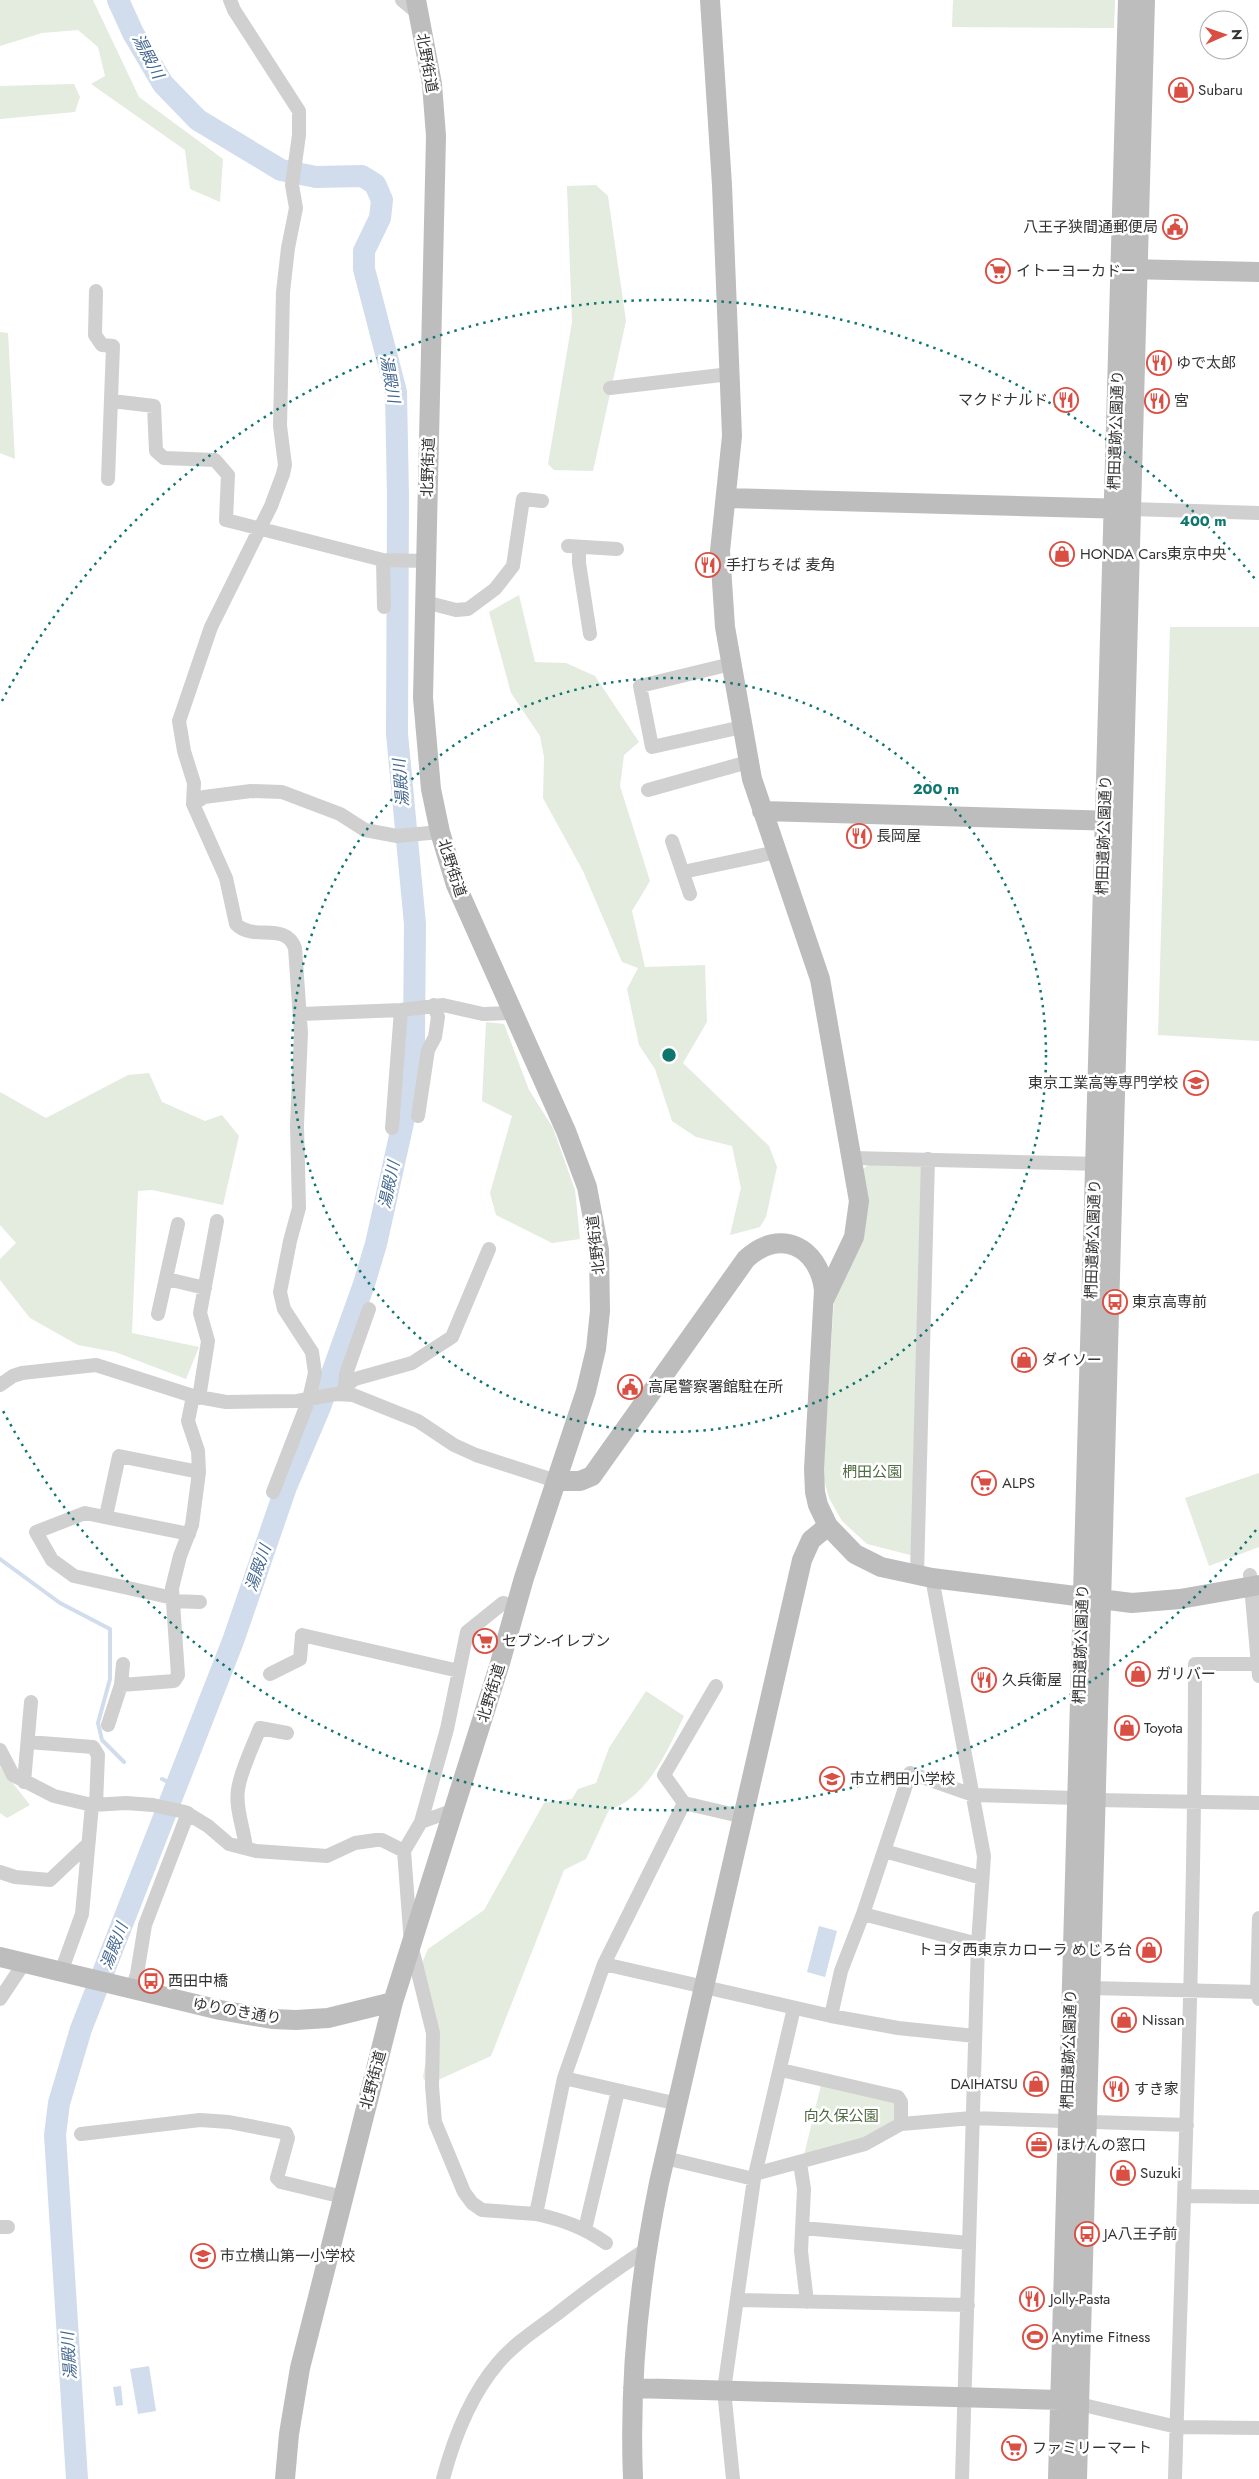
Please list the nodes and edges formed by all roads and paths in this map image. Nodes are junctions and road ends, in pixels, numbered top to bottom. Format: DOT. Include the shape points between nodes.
graph roads {
  1 [pos="230,0"];
  2 [pos="402,0"];
  3 [pos="710,0"];
  4 [pos="1128,0"];
  5 [pos="1145,0"];
  6 [pos="417,7"];
  7 [pos="1129,269"];
  8 [pos="1259,272"];
  9 [pos="96,291"];
  10 [pos="730,374"];
  11 [pos="610,388"];
  12 [pos="112,401"];
  13 [pos="108,479"];
  14 [pos="727,498"];
  15 [pos="542,501"];
  16 [pos="1122,508"];
  17 [pos="1259,513"];
  18 [pos="260,529"];
  19 [pos="616,549"];
  20 [pos="385,560"];
  21 [pos="417,561"];
  22 [pos="425,602"];
  23 [pos="384,607"];
  24 [pos="590,634"];
  25 [pos="731,664"];
  26 [pos="742,727"];
  27 [pos="748,762"];
  28 [pos="648,790"];
  29 [pos="193,804"];
  30 [pos="762,811"];
  31 [pos="1114,821"];
  32 [pos="440,832"];
  33 [pos="672,841"];
  34 [pos="777,852"];
  35 [pos="683,872"];
  36 [pos="690,894"];
  37 [pos="431,1006"];
  38 [pos="403,1010"];
  39 [pos="301,1014"];
  40 [pos="513,1014"];
  41 [pos="418,1116"];
  42 [pos="392,1128"];
  43 [pos="852,1158"];
  44 [pos="928,1159"];
  45 [pos="1104,1164"];
  46 [pos="217,1221"];
  47 [pos="178,1224"];
  48 [pos="490,1249"];
  49 [pos="167,1280"];
  50 [pos="205,1288"];
  51 [pos="824,1300"];
  52 [pos="369,1309"];
  53 [pos="158,1314"];
  54 [pos="0,1384"];
  55 [pos="341,1391"];
  56 [pos="196,1397"];
  57 [pos="311,1398"];
  58 [pos="199,1472"];
  59 [pos="556,1480"];
  60 [pos="273,1492"];
  61 [pos="106,1516"];
  62 [pos="828,1526"];
  63 [pos="189,1534"];
  64 [pos="924,1576"];
  65 [pos="1255,1580"];
  66 [pos="1092,1597"];
  67 [pos="173,1599"];
  68 [pos="200,1602"];
  69 [pos="515,1607"];
  70 [pos="123,1664"];
  71 [pos="1258,1664"];
  72 [pos="459,1671"];
  73 [pos="270,1674"];
  74 [pos="1259,1676"];
  75 [pos="121,1685"];
  76 [pos="716,1686"];
  77 [pos="31,1702"];
  78 [pos="108,1725"];
  79 [pos="287,1733"];
  80 [pos="28,1742"];
  81 [pos="0,1750"];
  82 [pos="24,1782"];
  83 [pos="973,1795"];
  84 [pos="1086,1799"];
  85 [pos="1195,1801"];
  86 [pos="684,1803"];
  87 [pos="1259,1803"];
  88 [pos="94,1805"];
  89 [pos="454,1810"];
  90 [pos="186,1813"];
  91 [pos="744,1817"];
  92 [pos="421,1822"];
  93 [pos="87,1845"];
  94 [pos="246,1848"];
  95 [pos="404,1851"];
  96 [pos="884,1851"];
  97 [pos="0,1872"];
  98 [pos="982,1878"];
  99 [pos="863,1914"];
  100 [pos="1259,1918"];
  101 [pos="411,1944"];
  102 [pos="978,1944"];
  103 [pos="0,1957"];
  104 [pos="24,1963"];
  105 [pos="604,1964"];
  106 [pos="61,1972"];
  107 [pos="704,1987"];
  108 [pos="1090,1988"];
  109 [pos="132,1989"];
  110 [pos="1189,1990"];
  111 [pos="1258,1996"];
  112 [pos="0,1999"];
  113 [pos="393,2002"];
  114 [pos="794,2008"];
  115 [pos="831,2016"];
  116 [pos="975,2036"];
  117 [pos="781,2070"];
  118 [pos="564,2078"];
  119 [pos="618,2091"];
  120 [pos="678,2104"];
  121 [pos="972,2118"];
  122 [pos="1076,2121"];
  123 [pos="901,2124"];
  124 [pos="1187,2125"];
  125 [pos="81,2134"];
  126 [pos="665,2158"];
  127 [pos="800,2162"];
  128 [pos="755,2176"];
  129 [pos="1186,2196"];
  130 [pos="343,2197"];
  131 [pos="1259,2197"];
  132 [pos="536,2214"];
  133 [pos="803,2228"];
  134 [pos="585,2229"];
  135 [pos="606,2243"];
  136 [pos="969,2243"];
  137 [pos="646,2249"];
  138 [pos="737,2300"];
  139 [pos="807,2302"];
  140 [pos="968,2305"];
  141 [pos="633,2388"];
  142 [pos="724,2390"];
  143 [pos="965,2397"];
  144 [pos="1070,2402"];
  145 [pos="1177,2427"];
  146 [pos="1259,2428"];
  147 [pos="285,2479"];
  148 [pos="443,2479"];
  149 [pos="633,2479"];
  150 [pos="733,2479"];
  151 [pos="962,2479"];
  152 [pos="1058,2479"];
  153 [pos="1077,2479"];
  154 [pos="1175,2479"];
  1 -- 18 [label="street" via="268,67 298,111 299,135 292,186 296,208 283,292 281,346 280,426 285,465"];
  2 -- 6 [label="street"];
  3 -- 10 [label="street"];
  4 -- 7 [label="street, 椚田遺跡公園通り"];
  5 -- 7 [label="street, 椚田遺跡公園通り"];
  6 -- 21 [label="street, 北野街道" via="432,84 437,166"];
  7 -- 8 [label="street"];
  7 -- 16 [label="street, 椚田遺跡公園通り"];
  9 -- 12 [label="street" via="95,335 102,345 113,346"];
  10 -- 11 [label="street"];
  10 -- 14 [label="street" via="732,442"];
  12 -- 13 [label="street"];
  12 -- 18 [label="street" via="154,406 156,451 159,455 164,458 215,460 228,475 226,520"];
  14 -- 16 [label="street"];
  14 -- 25 [label="street" via="720,551"];
  15 -- 22 [label="street" via="523,499 513,566 495,589 468,608 456,610"];
  16 -- 17 [label="street"];
  16 -- 31 [label="street, 椚田遺跡公園通り"];
  18 -- 20 [label="street"];
  18 -- 29 [label="street" via="211,627 180,715 180,731 194,783"];
  19 -- 24 [label="street" via="573,547 579,563"];
  20 -- 21 [label="street"];
  20 -- 23 [label="street"];
  21 -- 22 [label="street, 北野街道"];
  22 -- 32 [label="street, 北野街道" via="422,698 426,751"];
  25 -- 26 [label="street"];
  25 -- 26 [label="street" via="640,686 652,747"];
  26 -- 27 [label="street"];
  27 -- 28 [label="street"];
  27 -- 30 [label="street"];
  29 -- 32 [label="street" via="204,797 252,791 282,792 340,814 365,830 396,836"];
  29 -- 39 [label="street" via="226,878 236,924 244,930 284,934 292,941"];
  30 -- 31 [label="street"];
  30 -- 34 [label="street"];
  31 -- 45 [label="street, 椚田遺跡公園通り"];
  32 -- 40 [label="street, 北野街道" via="466,910"];
  33 -- 35 [label="street"];
  34 -- 35 [label="street"];
  34 -- 43 [label="street" via="820,979"];
  35 -- 36 [label="street"];
  37 -- 38 [label="street"];
  37 -- 40 [label="street" via="482,1014"];
  37 -- 41 [label="street" via="438,1017 435,1036 428,1050"];
  38 -- 39 [label="street"];
  38 -- 42 [label="street"];
  39 -- 57 [label="street" via="299,1208 280,1292 284,1309 312,1352 315,1373"];
  40 -- 59 [label="street, 北野街道" via="579,1163 592,1208 599,1250 600,1310 593,1366"];
  43 -- 44 [label="street"];
  43 -- 51 [label="street" via="859,1201 858,1223"];
  44 -- 45 [label="street"];
  44 -- 64 [label="street"];
  45 -- 66 [label="street, 椚田遺跡公園通り"];
  46 -- 50 [label="street"];
  47 -- 49 [label="street"];
  48 -- 55 [label="street" via="452,1338 412,1363 355,1379"];
  49 -- 50 [label="street"];
  49 -- 53 [label="street"];
  50 -- 56 [label="street" via="200,1313 208,1341"];
  51 -- 59 [label="street" via="821,1273 806,1252 793,1245 780,1244 755,1251 743,1262 594,1474 580,1481"];
  51 -- 62 [label="street" via="814,1481 818,1505"];
  52 -- 55 [label="street"];
  54 -- 56 [label="street" via="22,1373 96,1365"];
  55 -- 57 [label="street"];
  55 -- 59 [label="street" via="418,1421 476,1455"];
  56 -- 57 [label="street" via="241,1402"];
  56 -- 58 [label="street" via="188,1421 198,1451"];
  57 -- 60 [label="street"];
  58 -- 61 [label="street" via="119,1456"];
  58 -- 63 [label="street"];
  59 -- 69 [label="street, 北野街道"];
  61 -- 63 [label="street"];
  61 -- 67 [label="street" via="85,1513 36,1532 52,1560 74,1576"];
  62 -- 64 [label="street" via="847,1548 871,1563"];
  62 -- 91 [label="street" via="811,1540 802,1560"];
  63 -- 67 [label="street" via="175,1573"];
  64 -- 66 [label="street"];
  64 -- 83 [label="street"];
  65 -- 66 [label="street"];
  65 -- 71 [label="street"];
  66 -- 84 [label="street, 椚田遺跡公園通り"];
  67 -- 68 [label="street"];
  67 -- 75 [label="street" via="176,1680"];
  69 -- 72 [label="street" via="503,1603 467,1632"];
  69 -- 89 [label="street, 北野街道"];
  70 -- 75 [label="street"];
  71 -- 74 [label="street"];
  71 -- 85 [label="street" via="1195,1664"];
  72 -- 73 [label="street" via="302,1635 300,1659"];
  72 -- 92 [label="street"];
  75 -- 78 [label="street"];
  76 -- 86 [label="street" via="664,1775"];
  77 -- 80 [label="street"];
  79 -- 94 [label="street" via="260,1728 241,1780 238,1808"];
  80 -- 82 [label="street"];
  80 -- 88 [label="street" via="93,1747 98,1755"];
  81 -- 82 [label="street" via="13,1775"];
  82 -- 88 [label="street" via="54,1796"];
  83 -- 84 [label="street"];
  83 -- 96 [label="street" via="910,1773"];
  83 -- 98 [label="street" via="984,1856"];
  84 -- 85 [label="street"];
  84 -- 108 [label="street, 椚田遺跡公園通り"];
  84 -- 122 [label="street, 椚田遺跡公園通り"];
  85 -- 87 [label="street"];
  85 -- 110 [label="street"];
  86 -- 91 [label="street"];
  86 -- 105 [label="street"];
  88 -- 90 [label="street" via="126,1803"];
  88 -- 93 [label="street"];
  89 -- 92 [label="street"];
  89 -- 101 [label="street, 北野街道"];
  90 -- 94 [label="street" via="229,1844"];
  90 -- 109 [label="street" via="146,1925"];
  91 -- 107 [label="street"];
  92 -- 95 [label="street"];
  93 -- 97 [label="street" via="50,1880 15,1877"];
  93 -- 106 [label="street" via="82,1914"];
  94 -- 95 [label="street" via="318,1857 355,1843 382,1840"];
  95 -- 101 [label="street"];
  96 -- 98 [label="street"];
  96 -- 99 [label="street"];
  98 -- 102 [label="street"];
  99 -- 102 [label="street"];
  99 -- 115 [label="street" via="841,1971"];
  100 -- 111 [label="street"];
  101 -- 113 [label="street, 北野街道"];
  101 -- 132 [label="street" via="433,2033 435,2122 464,2192 482,2210"];
  102 -- 116 [label="street"];
  103 -- 104 [label="street"];
  104 -- 106 [label="street"];
  104 -- 112 [label="street"];
  105 -- 107 [label="street"];
  105 -- 118 [label="street"];
  106 -- 109 [label="street"];
  107 -- 114 [label="street"];
  107 -- 120 [label="street"];
  108 -- 110 [label="street"];
  108 -- 122 [label="street, 椚田遺跡公園通り"];
  109 -- 113 [label="street, ゆりのき通り" via="244,2015 284,2020 328,2018"];
  110 -- 111 [label="street"];
  110 -- 124 [label="street"];
  113 -- 130 [label="street, 北野街道"];
  114 -- 115 [label="street"];
  114 -- 117 [label="street"];
  115 -- 116 [label="street" via="898,2028"];
  116 -- 121 [label="street"];
  117 -- 123 [label="street" via="898,2097"];
  117 -- 128 [label="street"];
  118 -- 119 [label="street"];
  118 -- 132 [label="street"];
  119 -- 120 [label="street"];
  119 -- 134 [label="street"];
  120 -- 126 [label="street"];
  121 -- 122 [label="street"];
  121 -- 123 [label="street"];
  121 -- 136 [label="street"];
  122 -- 124 [label="street"];
  122 -- 144 [label="street, 椚田遺跡公園通り"];
  123 -- 127 [label="street" via="865,2144"];
  124 -- 129 [label="street"];
  125 -- 130 [label="street" via="200,2120 286,2133 288,2138 277,2178 281,2182"];
  126 -- 128 [label="street"];
  126 -- 137 [label="street"];
  127 -- 128 [label="street"];
  127 -- 133 [label="street" via="804,2189"];
  128 -- 138 [label="street"];
  129 -- 131 [label="street"];
  129 -- 145 [label="street"];
  130 -- 147 [label="street, 北野街道" via="297,2384"];
  132 -- 134 [label="street" via="565,2220"];
  133 -- 136 [label="street"];
  133 -- 139 [label="street" via="801,2251"];
  134 -- 135 [label="street"];
  136 -- 140 [label="street"];
  137 -- 141 [label="street"];
  137 -- 148 [label="street" via="519,2342 499,2362 473,2400 460,2427"];
  138 -- 139 [label="street"];
  138 -- 142 [label="street"];
  139 -- 140 [label="street"];
  140 -- 143 [label="street"];
  141 -- 142 [label="street"];
  141 -- 149 [label="street"];
  142 -- 143 [label="street"];
  142 -- 150 [label="street"];
  143 -- 144 [label="street"];
  143 -- 151 [label="street"];
  144 -- 145 [label="street"];
  144 -- 152 [label="street, 椚田遺跡公園通り"];
  144 -- 153 [label="street, 椚田遺跡公園通り"];
  145 -- 146 [label="street"];
  145 -- 154 [label="street"];
}
